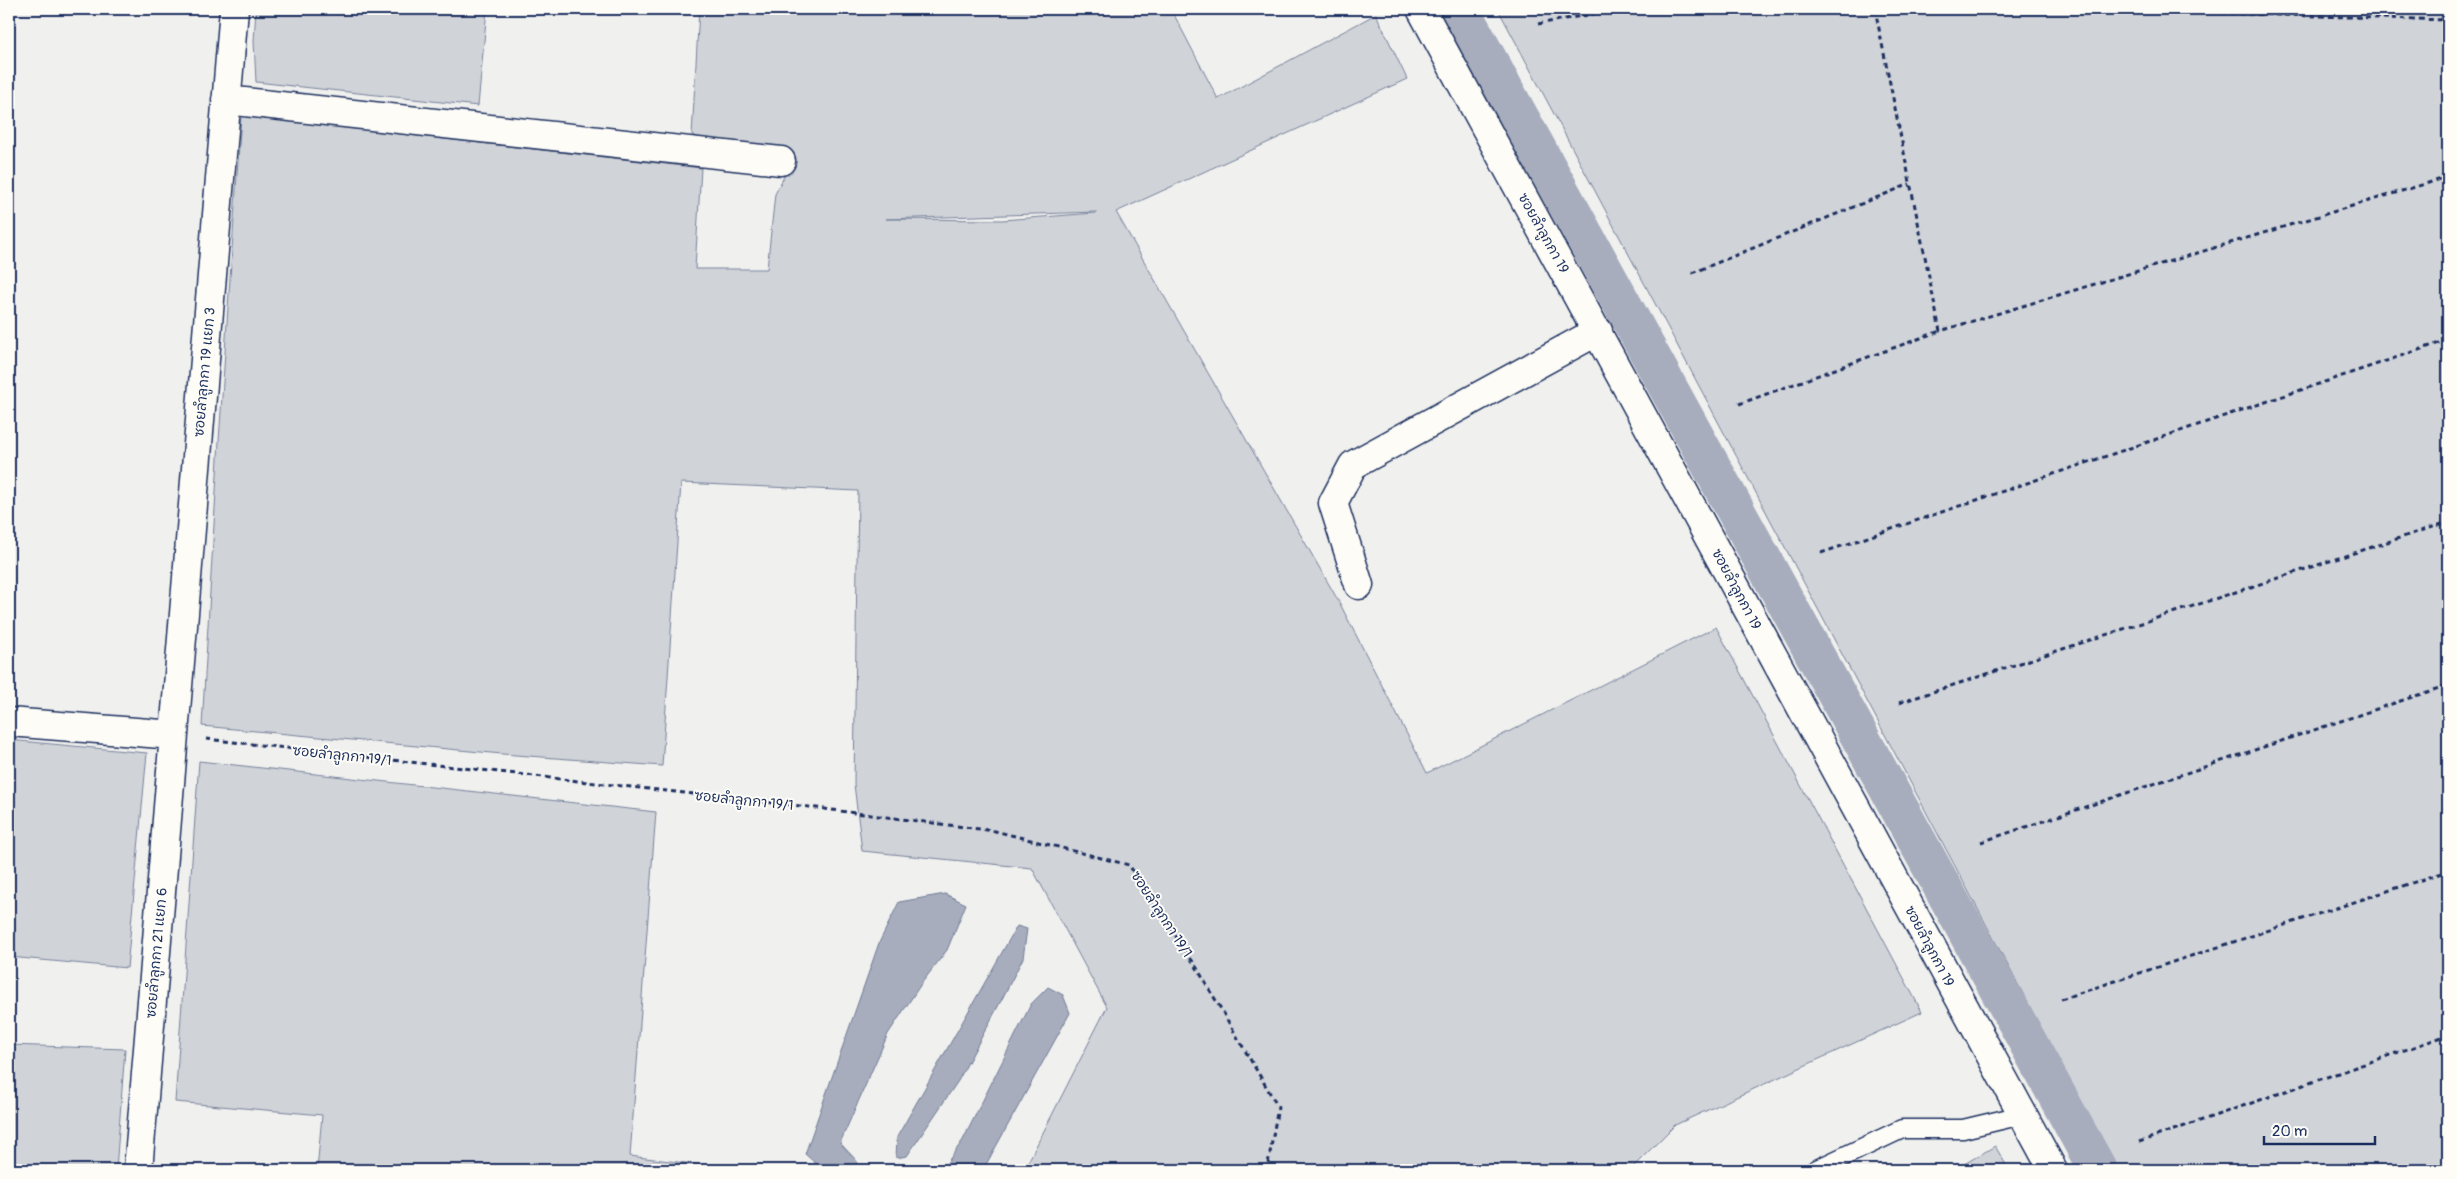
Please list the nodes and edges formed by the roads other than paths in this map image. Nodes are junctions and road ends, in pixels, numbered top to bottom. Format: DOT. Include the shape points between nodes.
graph roads {
  1 [pos="234,9"];
  2 [pos="1421,9"];
  3 [pos="226,100"];
  4 [pos="781,161"];
  5 [pos="1598,331"];
  6 [pos="1359,585"];
  7 [pos="9,722"];
  8 [pos="174,736"];
  9 [pos="2022,1115"];
  10 [pos="138,1170"];
  11 [pos="1815,1170"];
  12 [pos="2053,1170"];
  1 -- 3 [label="street, ซอยลำลูกกา 19 แยก 3"];
  2 -- 5 [label="street, ซอยลำลูกกา 19"];
  3 -- 4 [label="street"];
  3 -- 8 [label="street, ซอยลำลูกกา 19 แยก 3"];
  5 -- 6 [label="street" via="1353,465 1334,503"];
  5 -- 9 [label="street, ซอยลำลูกกา 19"];
  7 -- 8 [label="street"];
  8 -- 10 [label="street, ซอยลำลูกกา 21 แยก 6"];
  9 -- 11 [label="lane" via="1963,1129 1902,1129"];
  9 -- 12 [label="street, ซอยลำลูกกา 19"];
}
